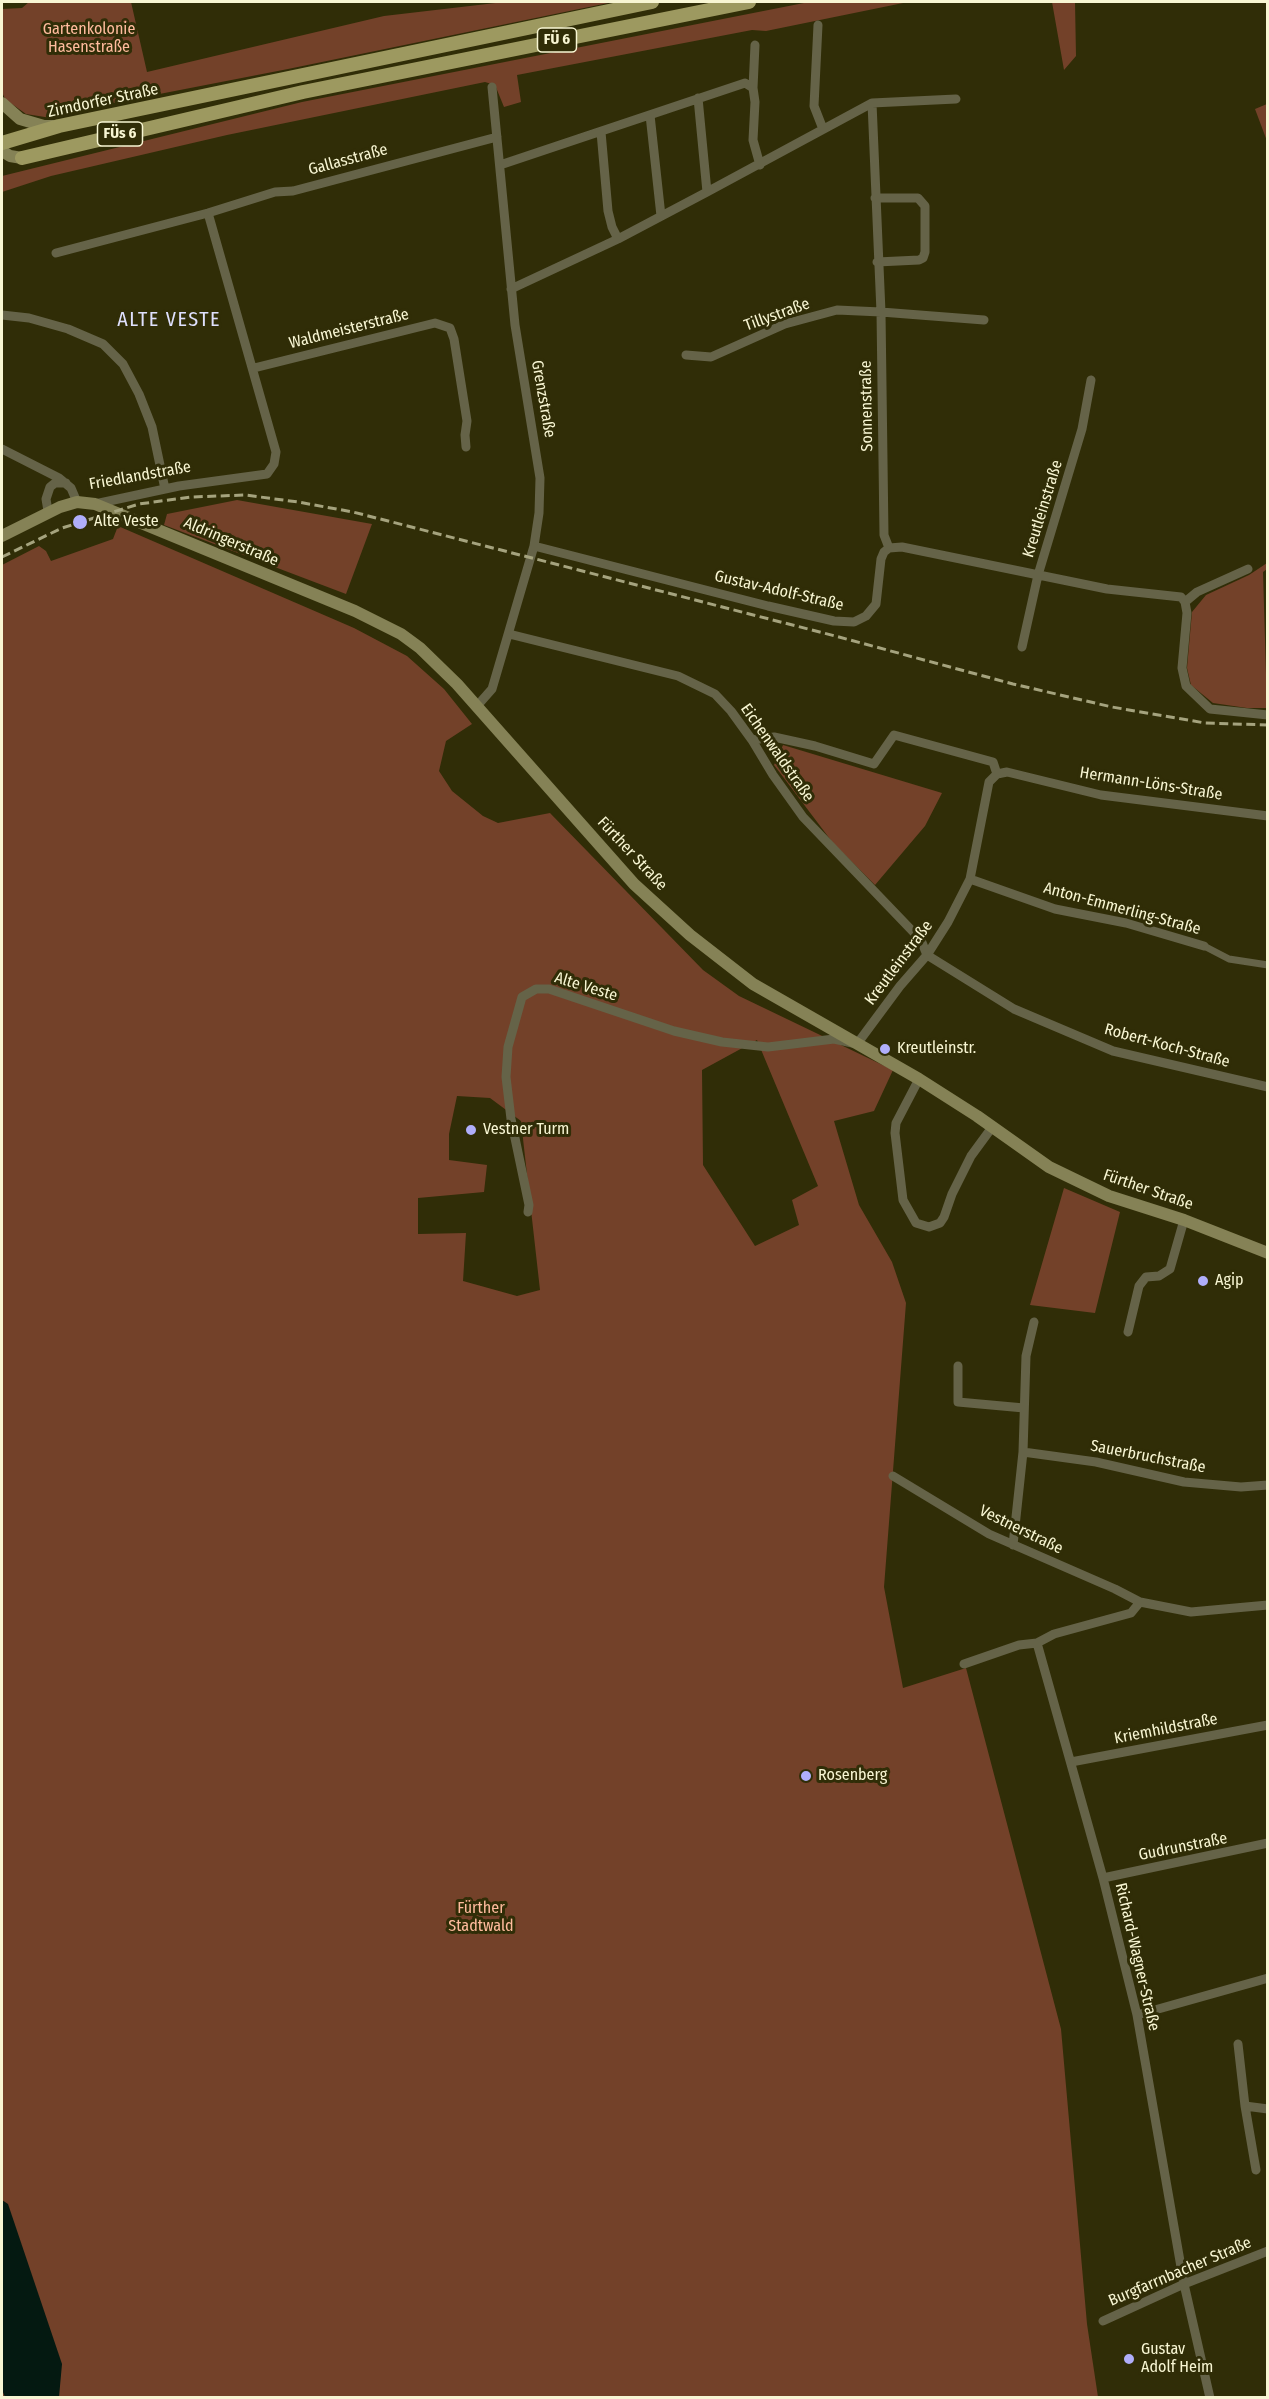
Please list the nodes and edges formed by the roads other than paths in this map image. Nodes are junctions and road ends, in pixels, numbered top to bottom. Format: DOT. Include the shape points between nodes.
graph roads {
  1 [pos="652,2"];
  2 [pos="749,2"];
  3 [pos="818,25"];
  4 [pos="755,45"];
  5 [pos="356,63"];
  6 [pos="365,80"];
  7 [pos="492,87"];
  8 [pos="753,88"];
  9 [pos="698,98"];
  10 [pos="956,99"];
  11 [pos="873,102"];
  12 [pos="2,103"];
  13 [pos="650,115"];
  14 [pos="59,126"];
  15 [pos="823,129"];
  16 [pos="601,132"];
  17 [pos="497,136"];
  18 [pos="2,143"];
  19 [pos="2,151"];
  20 [pos="22,158"];
  21 [pos="2,162"];
  22 [pos="500,165"];
  23 [pos="760,165"];
  24 [pos="707,192"];
  25 [pos="875,198"];
  26 [pos="208,213"];
  27 [pos="661,216"];
  28 [pos="618,238"];
  29 [pos="56,253"];
  30 [pos="877,262"];
  31 [pos="511,289"];
  32 [pos="881,312"];
  33 [pos="2,315"];
  34 [pos="984,320"];
  35 [pos="686,355"];
  36 [pos="254,369"];
  37 [pos="1091,380"];
  38 [pos="466,447"];
  39 [pos="2,449"];
  40 [pos="34,466"];
  41 [pos="66,483"];
  42 [pos="165,489"];
  43 [pos="48,490"];
  44 [pos="77,502"];
  45 [pos="95,504"];
  46 [pos="48,512"];
  47 [pos="2,536"];
  48 [pos="534,546"];
  49 [pos="889,548"];
  50 [pos="1248,569"];
  51 [pos="1038,575"];
  52 [pos="1183,600"];
  53 [pos="355,611"];
  54 [pos="509,634"];
  55 [pos="1022,647"];
  56 [pos="477,706"];
  57 [pos="1268,715"];
  58 [pos="752,740"];
  59 [pos="997,774"];
  60 [pos="1268,816"];
  61 [pos="970,879"];
  62 [pos="888,906"];
  63 [pos="1204,945"];
  64 [pos="927,955"];
  65 [pos="1268,965"];
  66 [pos="857,1044"];
  67 [pos="919,1079"];
  68 [pos="1268,1087"];
  69 [pos="993,1126"];
  70 [pos="528,1212"];
  71 [pos="1184,1220"];
  72 [pos="1268,1253"];
  73 [pos="1034,1322"];
  74 [pos="1128,1332"];
  75 [pos="958,1366"];
  76 [pos="1024,1408"];
  77 [pos="1023,1452"];
  78 [pos="893,1476"];
  79 [pos="1268,1485"];
  80 [pos="1013,1545"];
  81 [pos="1140,1602"];
  82 [pos="1268,1605"];
  83 [pos="1037,1643"];
  84 [pos="964,1664"];
  85 [pos="1268,1725"];
  86 [pos="1071,1762"];
  87 [pos="1268,1843"];
  88 [pos="1103,1878"];
  89 [pos="1268,1978"];
  90 [pos="1137,2015"];
  91 [pos="1238,2044"];
  92 [pos="1245,2106"];
  93 [pos="1268,2109"];
  94 [pos="1256,2170"];
  95 [pos="1268,2251"];
  96 [pos="1184,2284"];
  97 [pos="1104,2321"];
  98 [pos="1210,2397"];
  1 -- 5 [label="main road, FÜ 6"];
  2 -- 6 [label="main road, FÜ 6"];
  3 -- 15 [label="street" via="814,106"];
  4 -- 8 [label="street"];
  5 -- 14 [label="main road, Zirndorfer Straße / FÜs 6"];
  6 -- 20 [label="main road, FÜs 6"];
  7 -- 17 [label="street, Grenzstraße"];
  8 -- 9 [label="street" via="744,83"];
  8 -- 23 [label="street" via="753,140"];
  9 -- 13 [label="street"];
  9 -- 24 [label="street"];
  10 -- 11 [label="street"];
  11 -- 15 [label="street"];
  11 -- 25 [label="street, Sonnenstraße"];
  12 -- 14 [label="main road" via="20,119"];
  13 -- 16 [label="street"];
  13 -- 27 [label="street"];
  14 -- 18 [label="main road, Zirndorfer Straße / FÜs 6"];
  15 -- 23 [label="street"];
  16 -- 22 [label="street"];
  16 -- 28 [label="street" via="608,212"];
  17 -- 22 [label="street, Grenzstraße"];
  17 -- 26 [label="street, Gallasstraße" via="293,191 275,192"];
  19 -- 20 [label="main road"];
  20 -- 21 [label="main road"];
  22 -- 31 [label="street, Grenzstraße"];
  23 -- 24 [label="street"];
  24 -- 27 [label="street"];
  25 -- 30 [label="street, Sonnenstraße"];
  25 -- 30 [label="street" via="918,198 925,206 923,258"];
  26 -- 29 [label="street, Gallasstraße"];
  26 -- 36 [label="street"];
  27 -- 28 [label="street"];
  28 -- 31 [label="street"];
  30 -- 32 [label="street, Sonnenstraße"];
  31 -- 48 [label="street, Grenzstraße" via="540,478"];
  32 -- 34 [label="street, Tillystraße"];
  32 -- 35 [label="street, Tillystraße" via="837,310 785,324 711,357"];
  32 -- 49 [label="street, Sonnenstraße" via="884,535"];
  33 -- 42 [label="street" via="68,329 103,344 123,364 152,427"];
  36 -- 38 [label="street, Waldmeisterstraße" via="435,323 450,328 467,421"];
  36 -- 42 [label="street, Friedlandstraße" via="276,452 267,474"];
  37 -- 51 [label="street, Kreutleinstraße" via="1082,429"];
  39 -- 40 [label="street"];
  40 -- 41 [label="street"];
  40 -- 43 [label="street"];
  41 -- 43 [label="street" via="55,483"];
  41 -- 44 [label="street"];
  42 -- 45 [label="street, Friedlandstraße"];
  43 -- 46 [label="street"];
  44 -- 45 [label="main road, Friedlandstraße"];
  44 -- 46 [label="main road, Friedlandstraße"];
  45 -- 53 [label="main road, Aldringerstraße"];
  46 -- 47 [label="main road, Friedlandstraße"];
  48 -- 49 [label="street, Gustav-Adolf-Straße" via="768,606 854,622 876,604 881,559"];
  48 -- 54 [label="street, Grenzstraße"];
  49 -- 51 [label="street" via="902,547"];
  50 -- 52 [label="street"];
  51 -- 52 [label="street"];
  51 -- 55 [label="street, Kreutleinstraße"];
  52 -- 57 [label="street" via="1187,613 1182,668 1186,686 1210,709"];
  53 -- 56 [label="main road, Fürther Straße" via="420,648"];
  54 -- 56 [label="street, Grenzstraße" via="492,689"];
  54 -- 58 [label="street, Eichenwaldstraße" via="698,684 715,694"];
  56 -- 66 [label="main road, Fürther Straße" via="634,884 690,935 753,984"];
  58 -- 59 [label="street" via="774,738 815,746 874,764 894,735 993,762"];
  58 -- 62 [label="street, Eichenwaldstraße" via="803,817"];
  59 -- 60 [label="street, Hermann-Löns-Straße" via="1007,771 1101,795"];
  59 -- 61 [label="street, Kreutleinstraße" via="989,782"];
  61 -- 63 [label="street, Anton-Emmerling-Straße" via="1054,909 1126,923"];
  61 -- 64 [label="street, Kreutleinstraße"];
  62 -- 64 [label="street, Robert-Koch-Straße" via="921,940"];
  63 -- 65 [label="street, Anton-Emmerling-Straße" via="1229,959"];
  64 -- 66 [label="street, Kreutleinstraße"];
  64 -- 68 [label="street, Robert-Koch-Straße" via="1014,1009 1113,1051"];
  66 -- 67 [label="main road, Fürther Straße"];
  66 -- 70 [label="street, Alte Veste" via="834,1039 768,1047 722,1042 674,1031 549,989 536,989 522,997 508,1047 506,1077"];
  67 -- 69 [label="main road, Fürther Straße"];
  67 -- 69 [label="street" via="896,1123 895,1133 903,1200 916,1223 928,1227 945,1217 971,1155"];
  69 -- 71 [label="main road, Fürther Straße" via="1049,1167 1099,1192"];
  71 -- 72 [label="main road, Fürther Straße"];
  71 -- 74 [label="street" via="1170,1269 1159,1276 1146,1277 1139,1286"];
  73 -- 76 [label="street" via="1026,1356"];
  75 -- 76 [label="street" via="958,1402"];
  76 -- 77 [label="street"];
  77 -- 79 [label="street, Sauerbruchstraße" via="1096,1462 1184,1482"];
  77 -- 80 [label="street"];
  78 -- 80 [label="street, Vestnerstraße"];
  80 -- 81 [label="street, Vestnerstraße"];
  81 -- 82 [label="street, Vestnerstraße" via="1191,1612"];
  81 -- 83 [label="street" via="1131,1613 1054,1634"];
  83 -- 84 [label="street" via="1019,1645"];
  83 -- 86 [label="street, Richard-Wagner-Straße"];
  85 -- 86 [label="street, Kriemhildstraße"];
  86 -- 88 [label="street, Richard-Wagner-Straße"];
  87 -- 88 [label="street, Gudrunstraße"];
  88 -- 90 [label="street, Richard-Wagner-Straße"];
  89 -- 90 [label="street"];
  90 -- 96 [label="street, Richard-Wagner-Straße"];
  91 -- 92 [label="street"];
  92 -- 93 [label="street"];
  92 -- 94 [label="street"];
  95 -- 96 [label="street, Burgfarrnbacher Straße"];
  96 -- 97 [label="street, Burgfarrnbacher Straße"];
  96 -- 98 [label="street, Richard-Wagner-Straße"];
}
